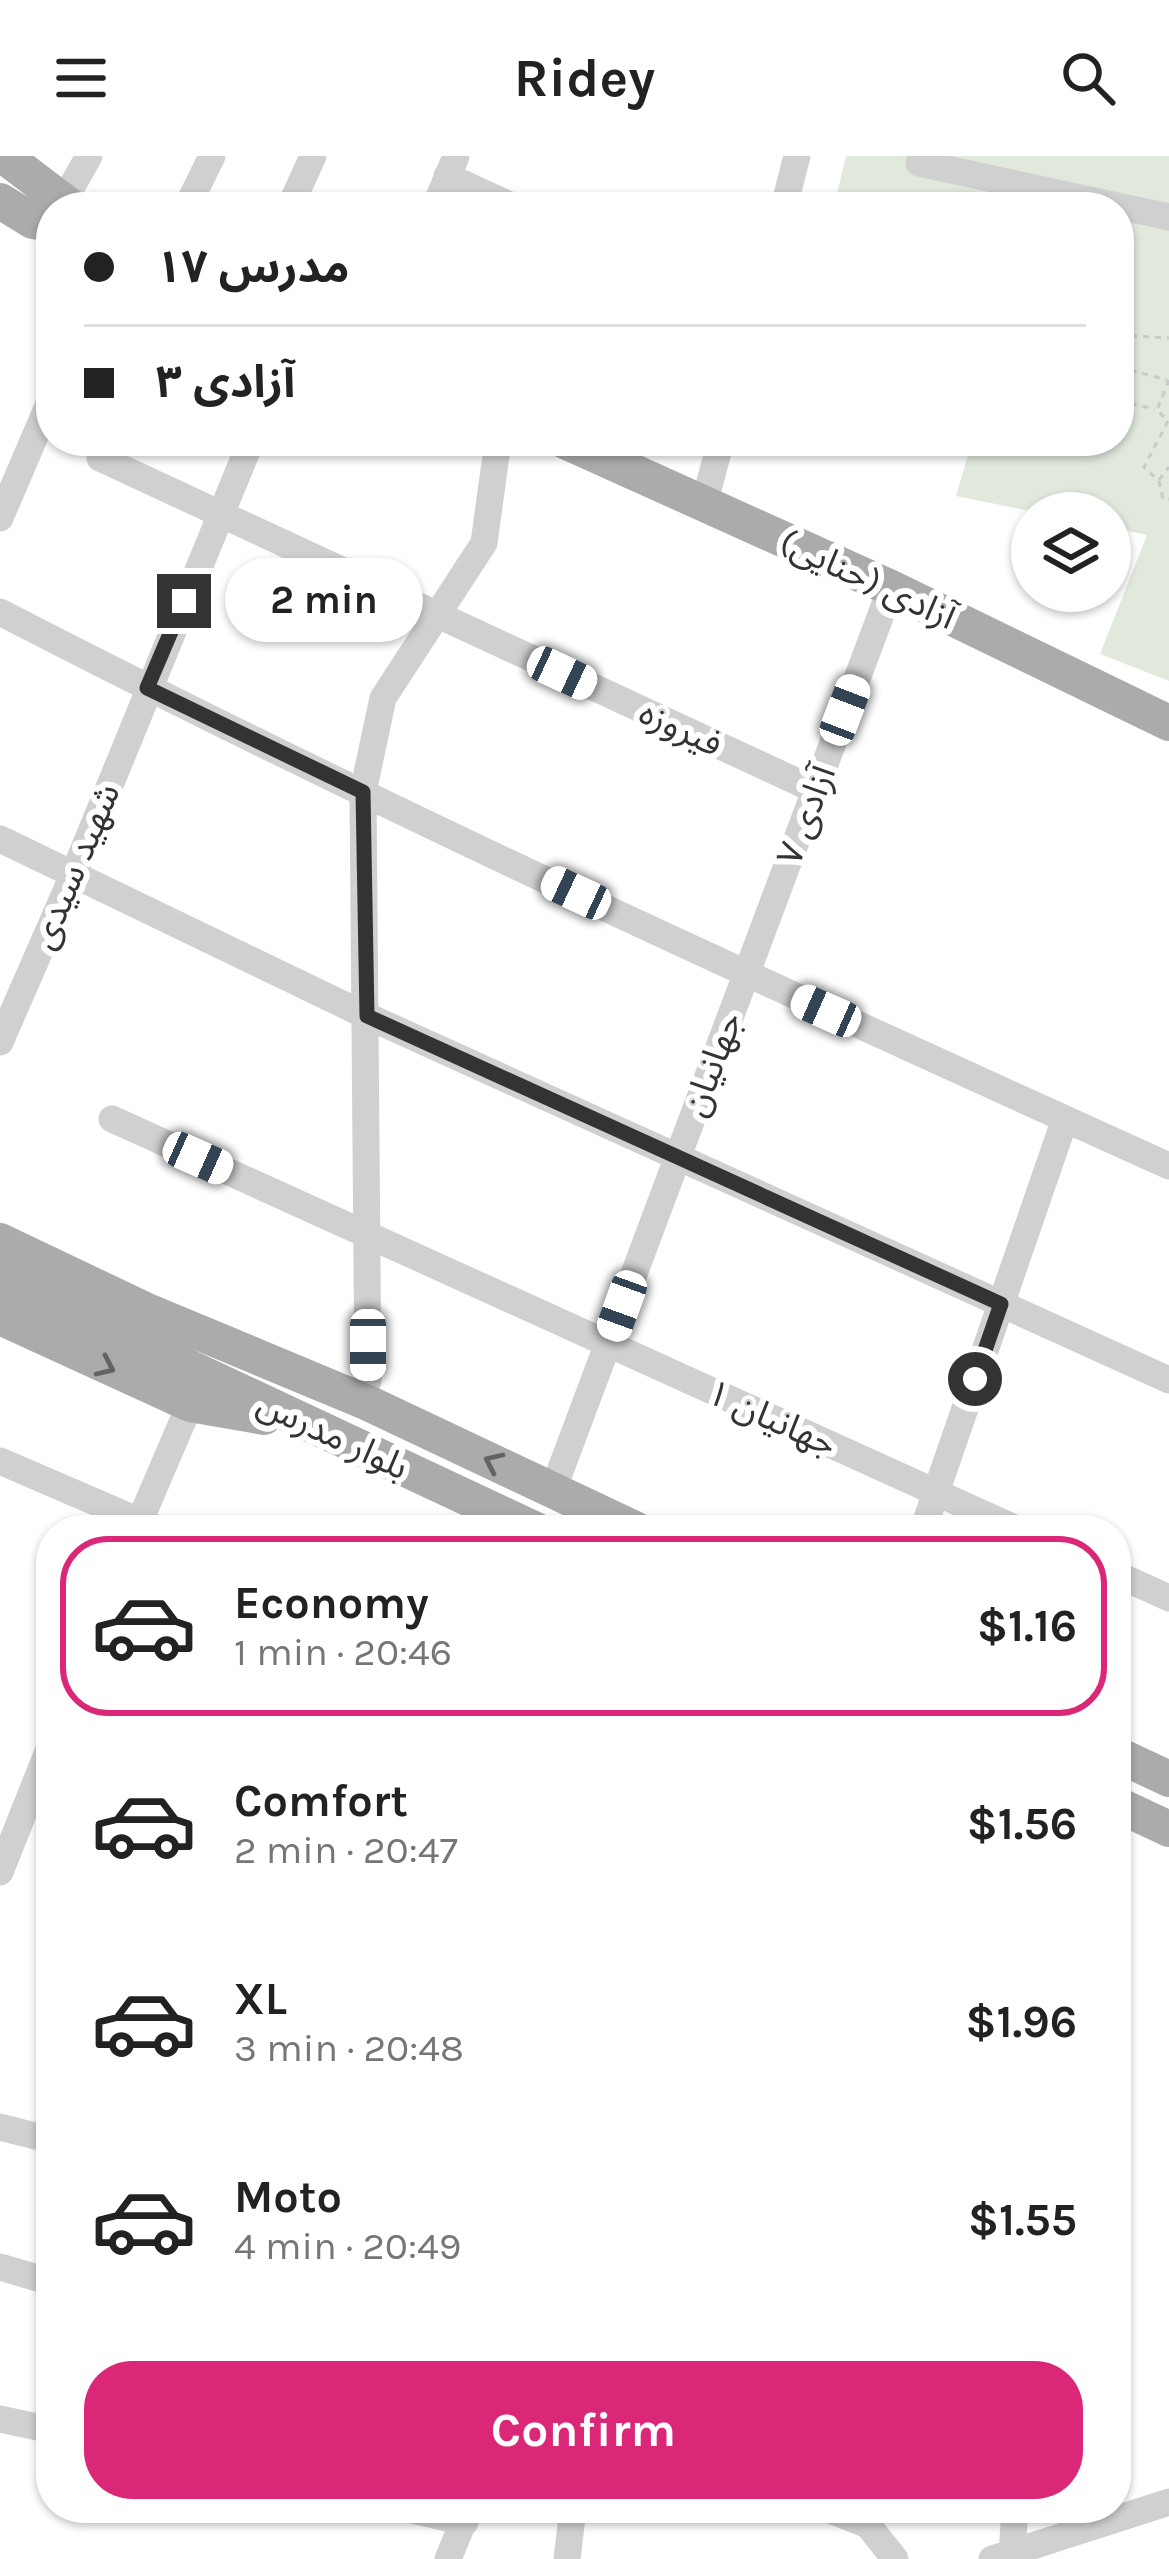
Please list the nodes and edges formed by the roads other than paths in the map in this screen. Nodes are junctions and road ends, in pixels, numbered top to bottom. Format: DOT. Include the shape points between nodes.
graph roads {
  1 [pos="4,156"];
  2 [pos="89,156"];
  3 [pos="212,156"];
  4 [pos="313,156"];
  5 [pos="797,156"];
  6 [pos="919,163"];
  7 [pos="452,166"];
  8 [pos="42,192"];
  9 [pos="71,192"];
  10 [pos="194,192"];
  11 [pos="297,192"];
  12 [pos="491,192"];
  13 [pos="788,192"];
  14 [pos="1053,192"];
  15 [pos="0,201"];
  16 [pos="1134,209"];
  17 [pos="1169,217"];
  18 [pos="36,220"];
  19 [pos="36,434"];
  20 [pos="245,456"];
  21 [pos="496,456"];
  22 [pos="599,456"];
  23 [pos="717,456"];
  24 [pos="100,458"];
  25 [pos="704,503"];
  26 [pos="220,514"];
  27 [pos="0,518"];
  28 [pos="891,588"];
  29 [pos="0,612"];
  30 [pos="436,614"];
  31 [pos="147,688"];
  32 [pos="1169,723"];
  33 [pos="815,790"];
  34 [pos="363,792"];
  35 [pos="0,839"];
  36 [pos="74,873"];
  37 [pos="746,975"];
  38 [pos="367,1016"];
  39 [pos="0,1042"];
  40 [pos="1065,1118"];
  41 [pos="112,1119"];
  42 [pos="678,1156"];
  43 [pos="1169,1166"];
  44 [pos="0,1217"];
  45 [pos="370,1236"];
  46 [pos="0,1241"];
  47 [pos="0,1279"];
  48 [pos="1001,1304"];
  49 [pos="0,1317"];
  50 [pos="137,1325"];
  51 [pos="608,1344"];
  52 [pos="267,1358"];
  53 [pos="368,1381"];
  54 [pos="1169,1381"];
  55 [pos="190,1404"];
  56 [pos="315,1426"];
  57 [pos="0,1461"];
  58 [pos="553,1490"];
  59 [pos="936,1492"];
  60 [pos="119,1515"];
  61 [pos="149,1515"];
  62 [pos="504,1515"];
  63 [pos="606,1515"];
  64 [pos="928,1515"];
  65 [pos="986,1515"];
  66 [pos="1131,1581"];
  67 [pos="1169,1598"];
  68 [pos="1131,1761"];
  69 [pos="1169,1779"];
  70 [pos="36,1785"];
  71 [pos="1131,1811"];
  72 [pos="1169,1829"];
  73 [pos="0,1872"];
  74 [pos="0,2127"];
  75 [pos="36,2136"];
  76 [pos="0,2267"];
  77 [pos="36,2278"];
  78 [pos="0,2419"];
  79 [pos="36,2427"];
  80 [pos="1169,2502"];
  81 [pos="1131,2515"];
  82 [pos="464,2523"];
  83 [pos="571,2523"];
  84 [pos="872,2523"];
  85 [pos="1011,2523"];
  86 [pos="1105,2523"];
  87 [pos="1002,2557"];
  88 [pos="448,2559"];
  89 [pos="567,2559"];
  90 [pos="895,2559"];
  1 -- 8 [label="main road"];
  2 -- 9 [label="street"];
  3 -- 10 [label="street"];
  4 -- 11 [label="street"];
  5 -- 13 [label="street"];
  6 -- 14 [label="street"];
  7 -- 12 [label="street"];
  15 -- 18 [label="main road"];
  16 -- 17 [label="street"];
  19 -- 27 [label="street"];
  20 -- 26 [label="street, شهید سیدی"];
  21 -- 30 [label="street" via="484,542"];
  22 -- 25 [label="main road, آزادی (حنایی)"];
  23 -- 25 [label="street"];
  24 -- 26 [label="street, فیروزه"];
  25 -- 28 [label="main road, آزادی (حنایی)"];
  26 -- 30 [label="street, فیروزه"];
  26 -- 31 [label="street, شهید سیدی"];
  28 -- 32 [label="main road, آزادی (حنایی)"];
  28 -- 33 [label="street, آزادی ۷"];
  29 -- 31 [label="street"];
  30 -- 33 [label="street, فیروزه"];
  30 -- 34 [label="street" via="383,698"];
  31 -- 34 [label="street"];
  31 -- 36 [label="street, شهید سیدی"];
  33 -- 37 [label="street, آزادی ۷"];
  34 -- 37 [label="street"];
  34 -- 38 [label="street"];
  35 -- 36 [label="street"];
  36 -- 38 [label="street"];
  36 -- 39 [label="street, شهید سیدی"];
  37 -- 40 [label="street"];
  37 -- 42 [label="street, جهانیان"];
  38 -- 42 [label="street"];
  38 -- 45 [label="street"];
  40 -- 43 [label="street"];
  40 -- 48 [label="street"];
  41 -- 45 [label="street, جهانیان ۱"];
  42 -- 48 [label="street"];
  42 -- 51 [label="street, جهانیان"];
  44 -- 52 [label="main road" via="155,1290"];
  45 -- 51 [label="street, جهانیان ۱"];
  45 -- 53 [label="street"];
  46 -- 50 [label="main road"];
  47 -- 50 [label="main road"];
  48 -- 54 [label="street"];
  48 -- 59 [label="street"];
  49 -- 55 [label="main road, one-way"];
  50 -- 52 [label="main road, بلوار مدرس"];
  50 -- 56 [label="main road, بلوار مدرس"];
  51 -- 58 [label="street, جهانیان"];
  51 -- 59 [label="street, جهانیان ۱"];
  58 -- 52 [label="main road, بلوار مدرس, one-way"];
  55 -- 56 [label="main road"];
  55 -- 61 [label="street"];
  56 -- 62 [label="main road, بلوار مدرس"];
  57 -- 60 [label="street"];
  58 -- 63 [label="main road, بلوار مدرس"];
  59 -- 64 [label="street"];
  59 -- 65 [label="street, جهانیان ۱"];
  66 -- 67 [label="street"];
  68 -- 69 [label="main road"];
  70 -- 73 [label="street"];
  71 -- 72 [label="main road"];
  74 -- 75 [label="street"];
  76 -- 77 [label="street"];
  78 -- 79 [label="street"];
  80 -- 81 [label="street"];
  82 -- 88 [label="street"];
  83 -- 89 [label="street"];
  84 -- 90 [label="street"];
  85 -- 87 [label="street"];
  86 -- 87 [label="street"];
}
